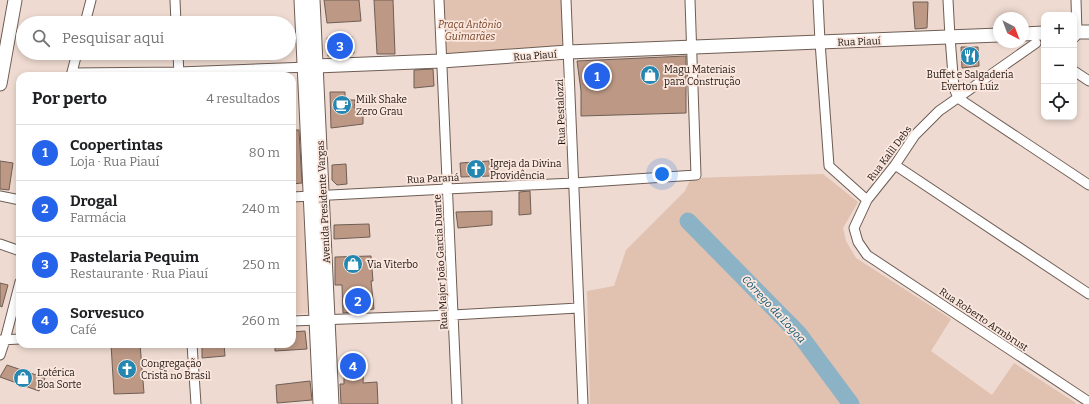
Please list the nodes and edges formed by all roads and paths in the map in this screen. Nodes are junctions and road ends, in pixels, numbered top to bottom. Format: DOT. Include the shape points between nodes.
graph roads {
  1 [pos="15,0"];
  2 [pos="91,0"];
  3 [pos="175,0"];
  4 [pos="302,0"];
  5 [pos="313,0"];
  6 [pos="439,0"];
  7 [pos="566,0"];
  8 [pos="690,0"];
  9 [pos="818,0"];
  10 [pos="948,0"];
  11 [pos="1076,0"];
  12 [pos="87,16"];
  13 [pos="176,16"];
  14 [pos="1079,33"];
  15 [pos="993,35"];
  16 [pos="1029,35"];
  17 [pos="1039,36"];
  18 [pos="950,37"];
  19 [pos="820,42"];
  20 [pos="692,47"];
  21 [pos="1044,48"];
  22 [pos="568,52"];
  23 [pos="2,58"];
  24 [pos="75,60"];
  25 [pos="178,60"];
  26 [pos="441,61"];
  27 [pos="310,67"];
  28 [pos="72,72"];
  29 [pos="179,72"];
  30 [pos="216,72"];
  31 [pos="1077,73"];
  32 [pos="1089,81"];
  33 [pos="0,84"];
  34 [pos="958,98"];
  35 [pos="895,166"];
  36 [pos="574,183"];
  37 [pos="1089,185"];
  38 [pos="447,188"];
  39 [pos="0,196"];
  40 [pos="316,196"];
  41 [pos="296,197"];
  42 [pos="16,199"];
  43 [pos="867,200"];
  44 [pos="0,244"];
  45 [pos="16,250"];
  46 [pos="867,255"];
  47 [pos="1089,294"];
  48 [pos="16,295"];
  49 [pos="578,308"];
  50 [pos="453,315"];
  51 [pos="322,320"];
  52 [pos="296,321"];
  53 [pos="2,340"];
  54 [pos="16,340"];
  55 [pos="192,348"];
  56 [pos="0,355"];
  57 [pos="1088,402"];
  58 [pos="196,404"];
  59 [pos="320,404"];
  60 [pos="332,404"];
  61 [pos="457,404"];
  62 [pos="582,404"];
  1 -- 23 [label="main road"];
  2 -- 12 [label="street"];
  3 -- 13 [label="street"];
  4 -- 27 [label="main road, Avenida Presidente Vargas"];
  5 -- 27 [label="main road, Avenida Presidente Vargas"];
  6 -- 26 [label="street, Rua Major João Garcia Duarte"];
  7 -- 22 [label="street, Rua Pestalozzi"];
  8 -- 20 [label="street"];
  9 -- 19 [label="street"];
  10 -- 18 [label="street"];
  11 -- 14 [label="street"];
  15 -- 18 [label="main road, Rua Piauí"];
  16 -- 17 [label="main road"];
  17 -- 21 [label="street"];
  17 -- 34 [label="street, Rua Kalil Debs"];
  18 -- 19 [label="main road, Rua Piauí"];
  18 -- 34 [label="street" via="954,88"];
  19 -- 20 [label="main road, Rua Piauí"];
  19 -- 43 [label="street" via="829,166"];
  20 -- 22 [label="main road, Rua Piauí"];
  20 -- 36 [label="street, Rua Paraná" via="696,175"];
  22 -- 26 [label="main road, Rua Piauí"];
  22 -- 36 [label="street, Rua Pestalozzi"];
  23 -- 33 [label="main road"];
  24 -- 28 [label="street"];
  25 -- 29 [label="street"];
  26 -- 27 [label="main road, Rua Piauí"];
  26 -- 38 [label="street, Rua Major João Garcia Duarte"];
  27 -- 30 [label="street, Rua Piauí"];
  27 -- 40 [label="main road, Avenida Presidente Vargas"];
  31 -- 32 [label="street"];
  34 -- 35 [label="street, Rua Kalil Debs" via="939,111 915,135"];
  34 -- 37 [label="street"];
  35 -- 43 [label="street, Rua Kalil Debs"];
  35 -- 47 [label="street"];
  36 -- 38 [label="street, Rua Paraná"];
  36 -- 49 [label="street, Rua Pestalozzi"];
  38 -- 40 [label="street, Rua Paraná"];
  38 -- 50 [label="street, Rua Major João Garcia Duarte"];
  39 -- 42 [label="street"];
  40 -- 41 [label="street, Rua Paraná"];
  40 -- 51 [label="main road, Avenida Presidente Vargas"];
  43 -- 46 [label="street, Rua Kalil Debs" via="854,228 858,242"];
  44 -- 45 [label="street"];
  46 -- 57 [label="street, Rua Roberto Armbrust"];
  48 -- 53 [label="street"];
  49 -- 50 [label="street"];
  49 -- 62 [label="street, Rua Pestalozzi"];
  50 -- 51 [label="street"];
  50 -- 61 [label="street, Rua Major João Garcia Duarte"];
  51 -- 52 [label="street"];
  51 -- 59 [label="main road, Avenida Presidente Vargas"];
  51 -- 60 [label="main road, Avenida Presidente Vargas"];
  53 -- 54 [label="street"];
  53 -- 56 [label="street"];
  55 -- 58 [label="street"];
}
